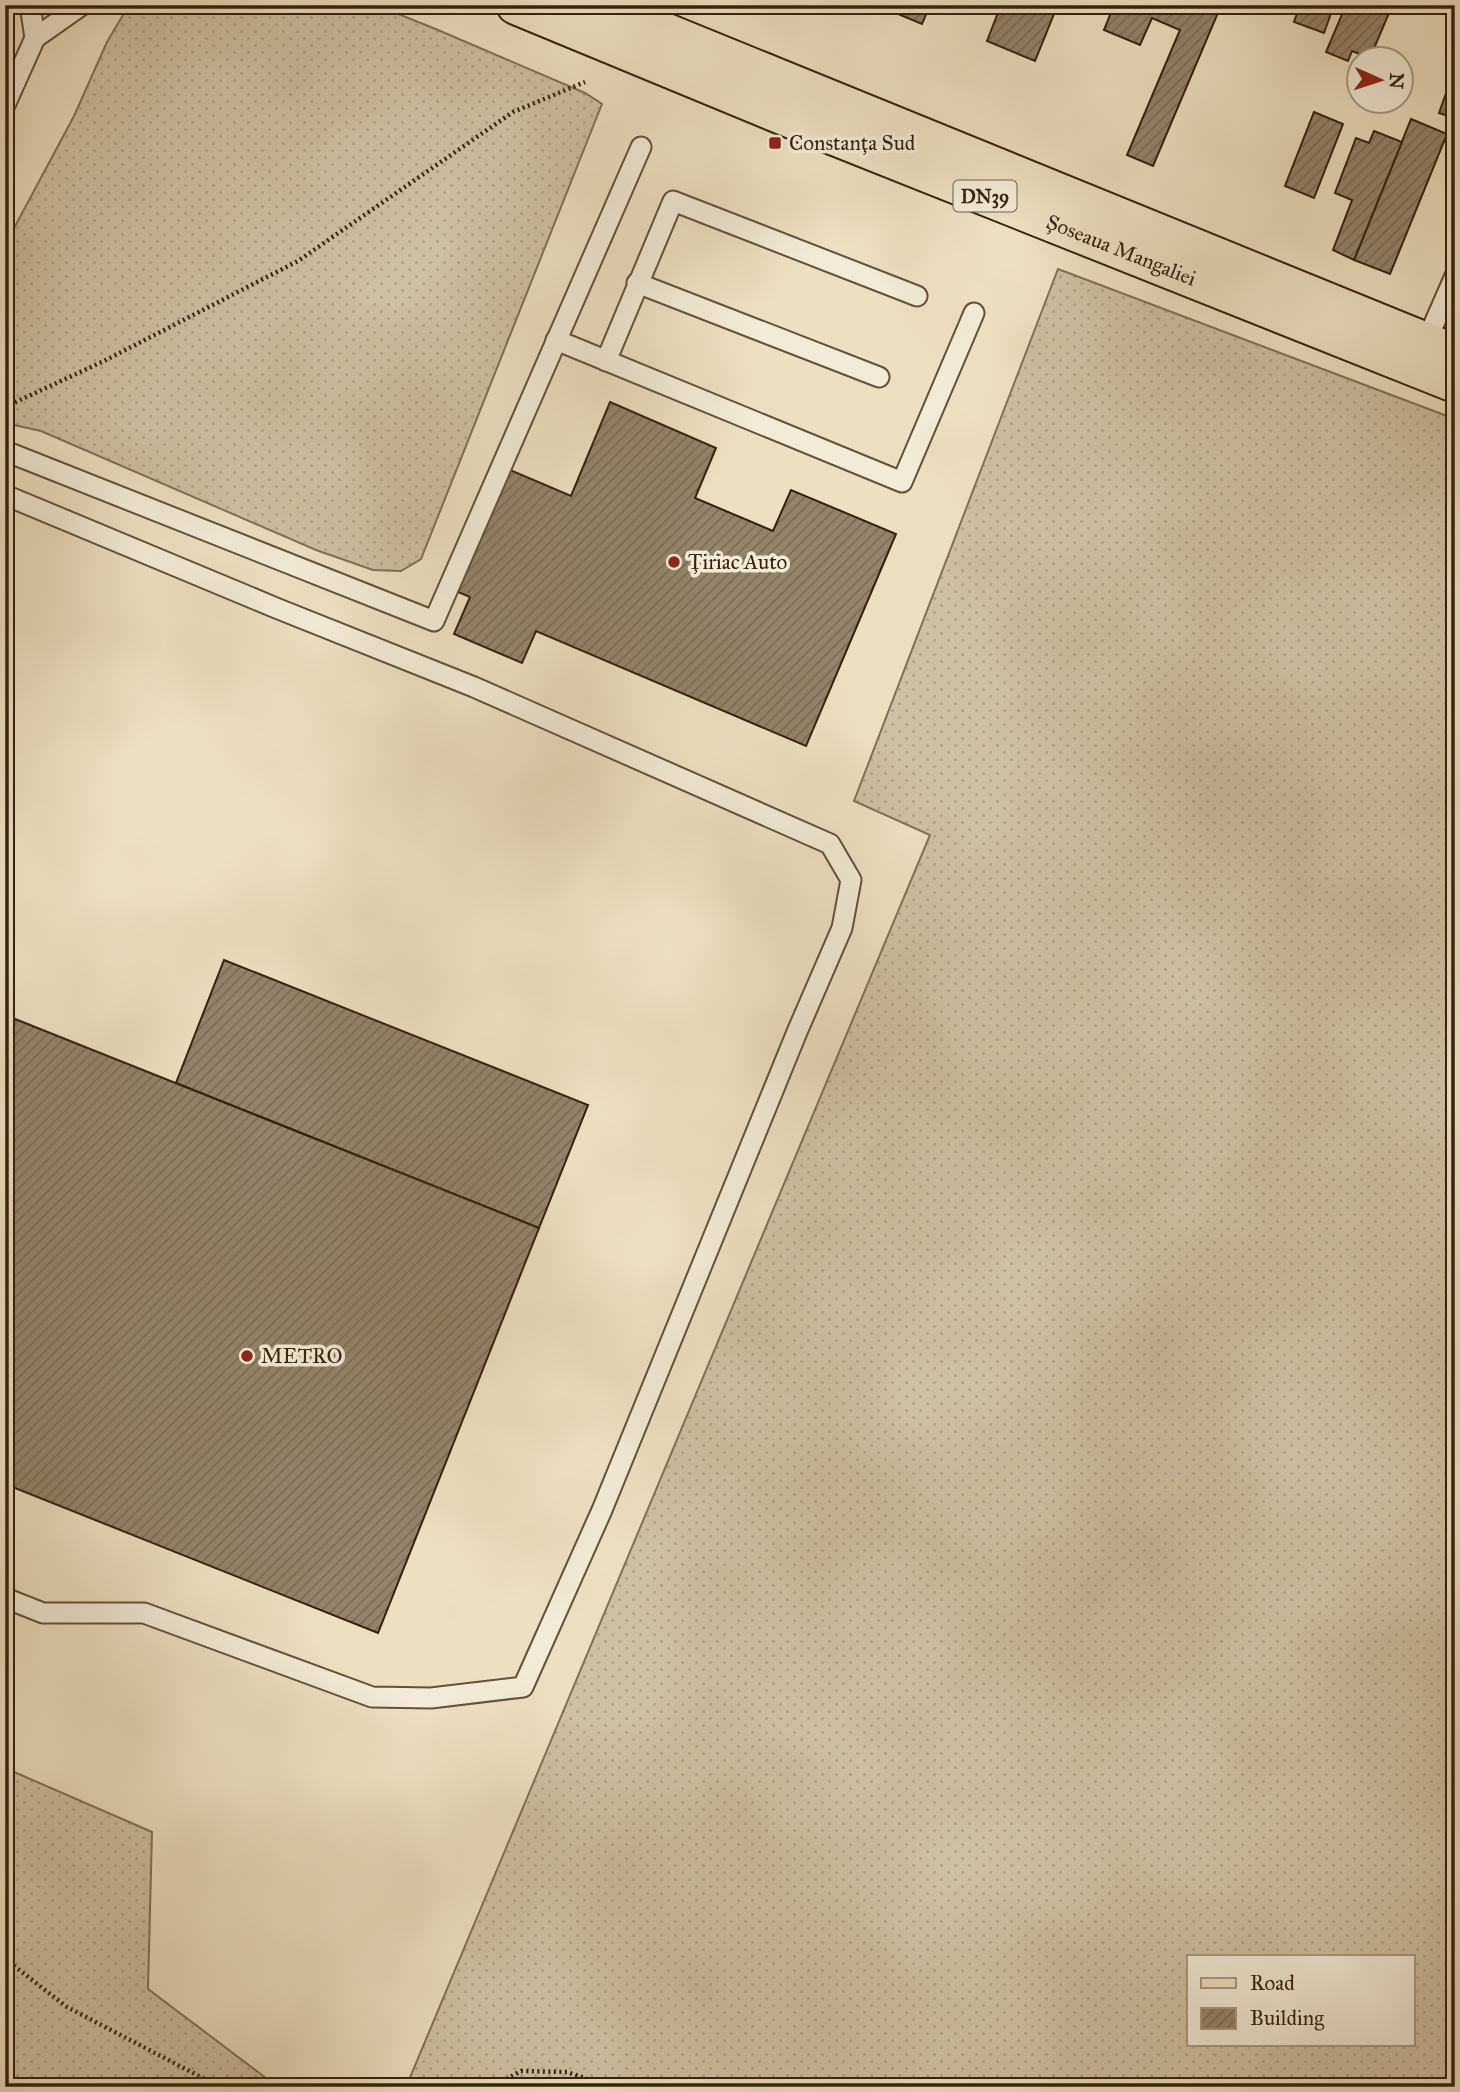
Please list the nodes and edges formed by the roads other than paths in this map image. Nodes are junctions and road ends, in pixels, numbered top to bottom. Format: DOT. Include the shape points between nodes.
graph roads {
  1 [pos="30,5"];
  2 [pos="82,5"];
  3 [pos="516,5"];
  4 [pos="598,5"];
  5 [pos="35,38"];
  6 [pos="5,105"];
  7 [pos="640,147"];
  8 [pos="1455,276"];
  9 [pos="637,283"];
  10 [pos="917,296"];
  11 [pos="974,313"];
  12 [pos="556,340"];
  13 [pos="1441,348"];
  14 [pos="606,361"];
  15 [pos="879,377"];
  16 [pos="1455,383"];
  17 [pos="5,451"];
  18 [pos="7,499"];
  19 [pos="5,1598"];
  1 -- 5 [label="lane"];
  2 -- 5 [label="lane"];
  3 -- 16 [label="main road, Șoseaua Mangaliei / DN39"];
  4 -- 13 [label="main road, Șoseaua Mangaliei / DN39"];
  5 -- 6 [label="lane"];
  7 -- 12 [label="lane"];
  8 -- 13 [label="lane"];
  9 -- 10 [label="lane" via="673,201"];
  9 -- 14 [label="lane"];
  9 -- 15 [label="lane"];
  11 -- 14 [label="lane" via="902,482"];
  12 -- 14 [label="lane"];
  12 -- 17 [label="lane" via="434,621"];
  18 -- 19 [label="lane" via="474,687 830,844 851,880 842,928 607,1498 523,1687 431,1699 372,1697 144,1613 44,1613"];
}
